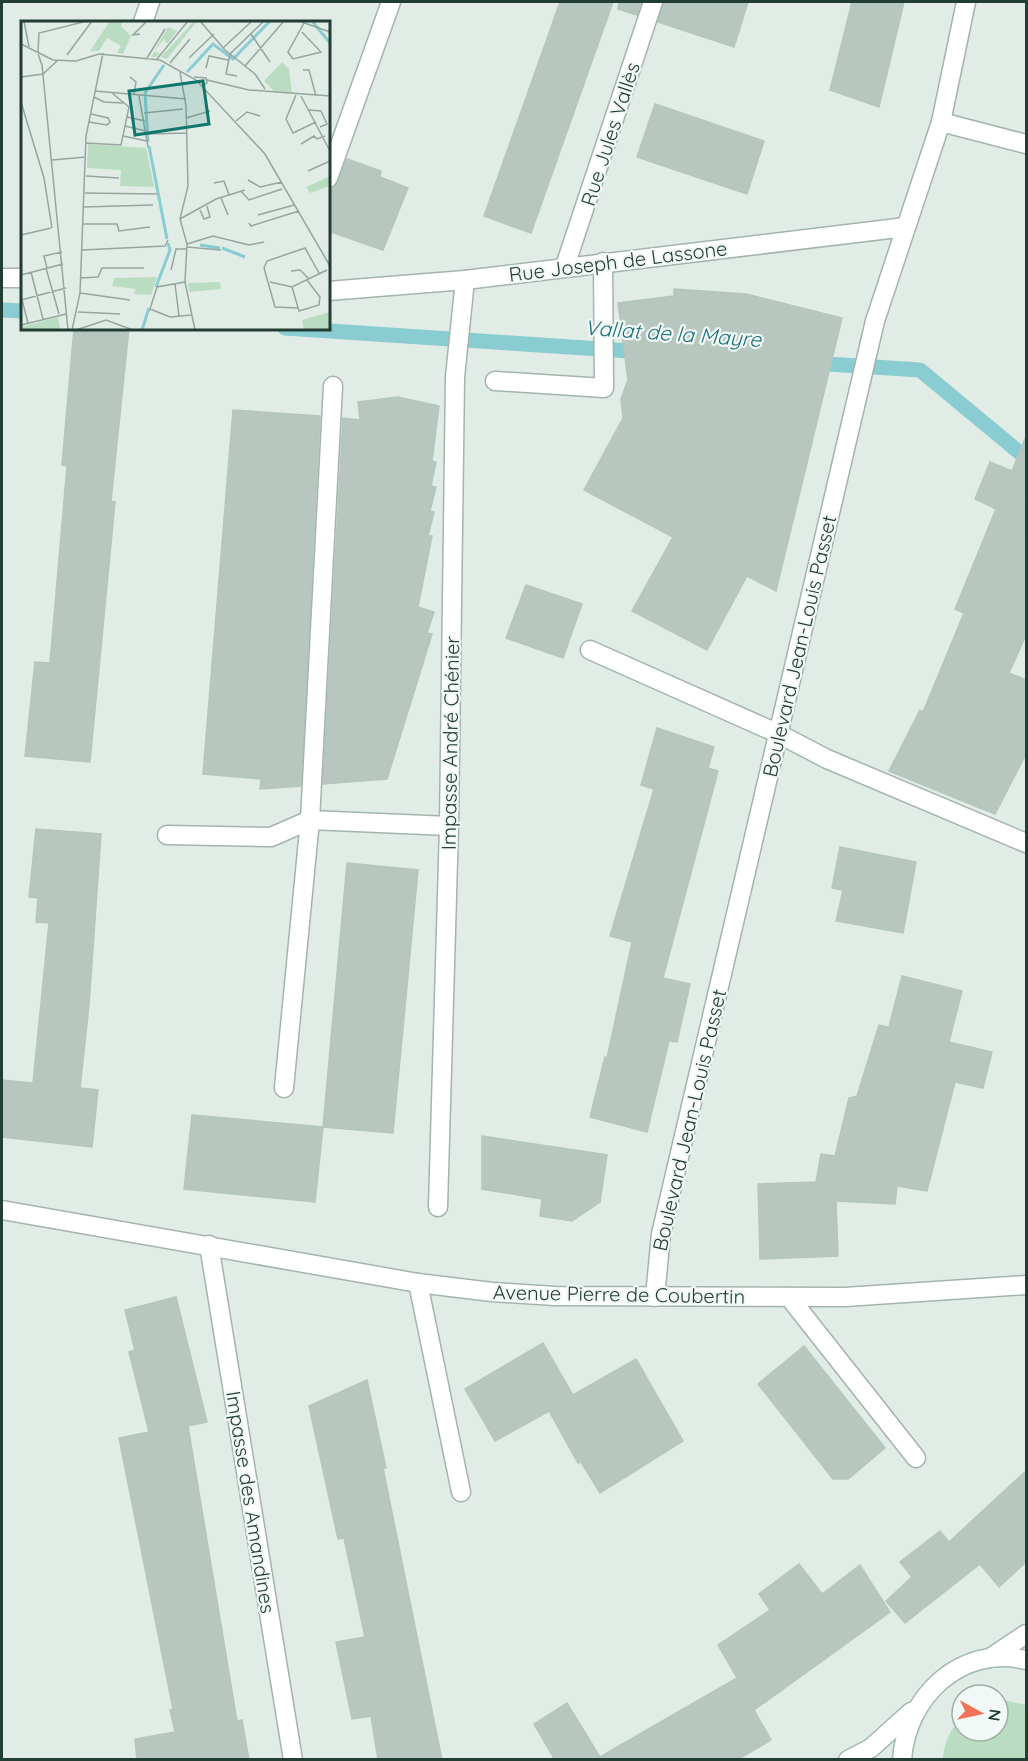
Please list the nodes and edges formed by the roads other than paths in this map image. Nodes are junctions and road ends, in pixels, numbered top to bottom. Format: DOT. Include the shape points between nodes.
graph roads {
  1 [pos="150,2"];
  2 [pos="391,2"];
  3 [pos="653,2"];
  4 [pos="966,2"];
  5 [pos="143,21"];
  6 [pos="941,122"];
  7 [pos="1026,144"];
  8 [pos="330,172"];
  9 [pos="906,227"];
  10 [pos="603,262"];
  11 [pos="566,266"];
  12 [pos="2,278"];
  13 [pos="21,278"];
  14 [pos="465,280"];
  15 [pos="330,291"];
  16 [pos="495,381"];
  17 [pos="333,386"];
  18 [pos="590,650"];
  19 [pos="779,734"];
  20 [pos="310,820"];
  21 [pos="449,826"];
  22 [pos="167,835"];
  23 [pos="1026,843"];
  24 [pos="284,1088"];
  25 [pos="438,1207"];
  26 [pos="2,1210"];
  27 [pos="208,1245"];
  28 [pos="418,1283"];
  29 [pos="1026,1285"];
  30 [pos="655,1297"];
  31 [pos="789,1297"];
  32 [pos="916,1458"];
  33 [pos="461,1492"];
  34 [pos="1026,1634"];
  35 [pos="990,1658"];
  36 [pos="1026,1660"];
  37 [pos="915,1709"];
  38 [pos="293,1760"];
  39 [pos="848,1760"];
  40 [pos="902,1760"];
  1 -- 5 [label="street"];
  2 -- 8 [label="street"];
  3 -- 11 [label="street, Rue Jules Vallès"];
  4 -- 6 [label="street, Boulevard Jean-Louis Passet"];
  6 -- 7 [label="street"];
  6 -- 9 [label="street, Boulevard Jean-Louis Passet"];
  9 -- 10 [label="street, Rue Joseph de Lassone"];
  9 -- 19 [label="street, Boulevard Jean-Louis Passet" via="875,321"];
  10 -- 11 [label="street, Rue Joseph de Lassone"];
  10 -- 16 [label="street" via="604,388"];
  11 -- 14 [label="street, Rue Joseph de Lassone"];
  12 -- 13 [label="street"];
  14 -- 15 [label="street, Rue Joseph de Lassone"];
  14 -- 21 [label="street, Impasse André Chénier" via="455,377"];
  17 -- 20 [label="street"];
  18 -- 19 [label="street"];
  19 -- 23 [label="street" via="827,759"];
  19 -- 30 [label="street, Boulevard Jean-Louis Passet" via="661,1234"];
  20 -- 21 [label="street"];
  20 -- 22 [label="street" via="271,837"];
  20 -- 24 [label="street"];
  21 -- 25 [label="street, Impasse André Chénier"];
  26 -- 27 [label="street, Avenue Pierre de Coubertin"];
  27 -- 28 [label="street, Avenue Pierre de Coubertin"];
  27 -- 38 [label="street, Impasse des Amandines"];
  28 -- 30 [label="street, Avenue Pierre de Coubertin" via="544,1296"];
  28 -- 33 [label="street"];
  29 -- 31 [label="street, Avenue Pierre de Coubertin"];
  30 -- 31 [label="street, Avenue Pierre de Coubertin"];
  31 -- 32 [label="street"];
  34 -- 35 [label="street"];
  35 -- 36 [label="street"];
  35 -- 37 [label="street" via="961,1668 935,1685"];
  37 -- 39 [label="street" via="871,1748"];
  37 -- 40 [label="street" via="904,1738"];
}
